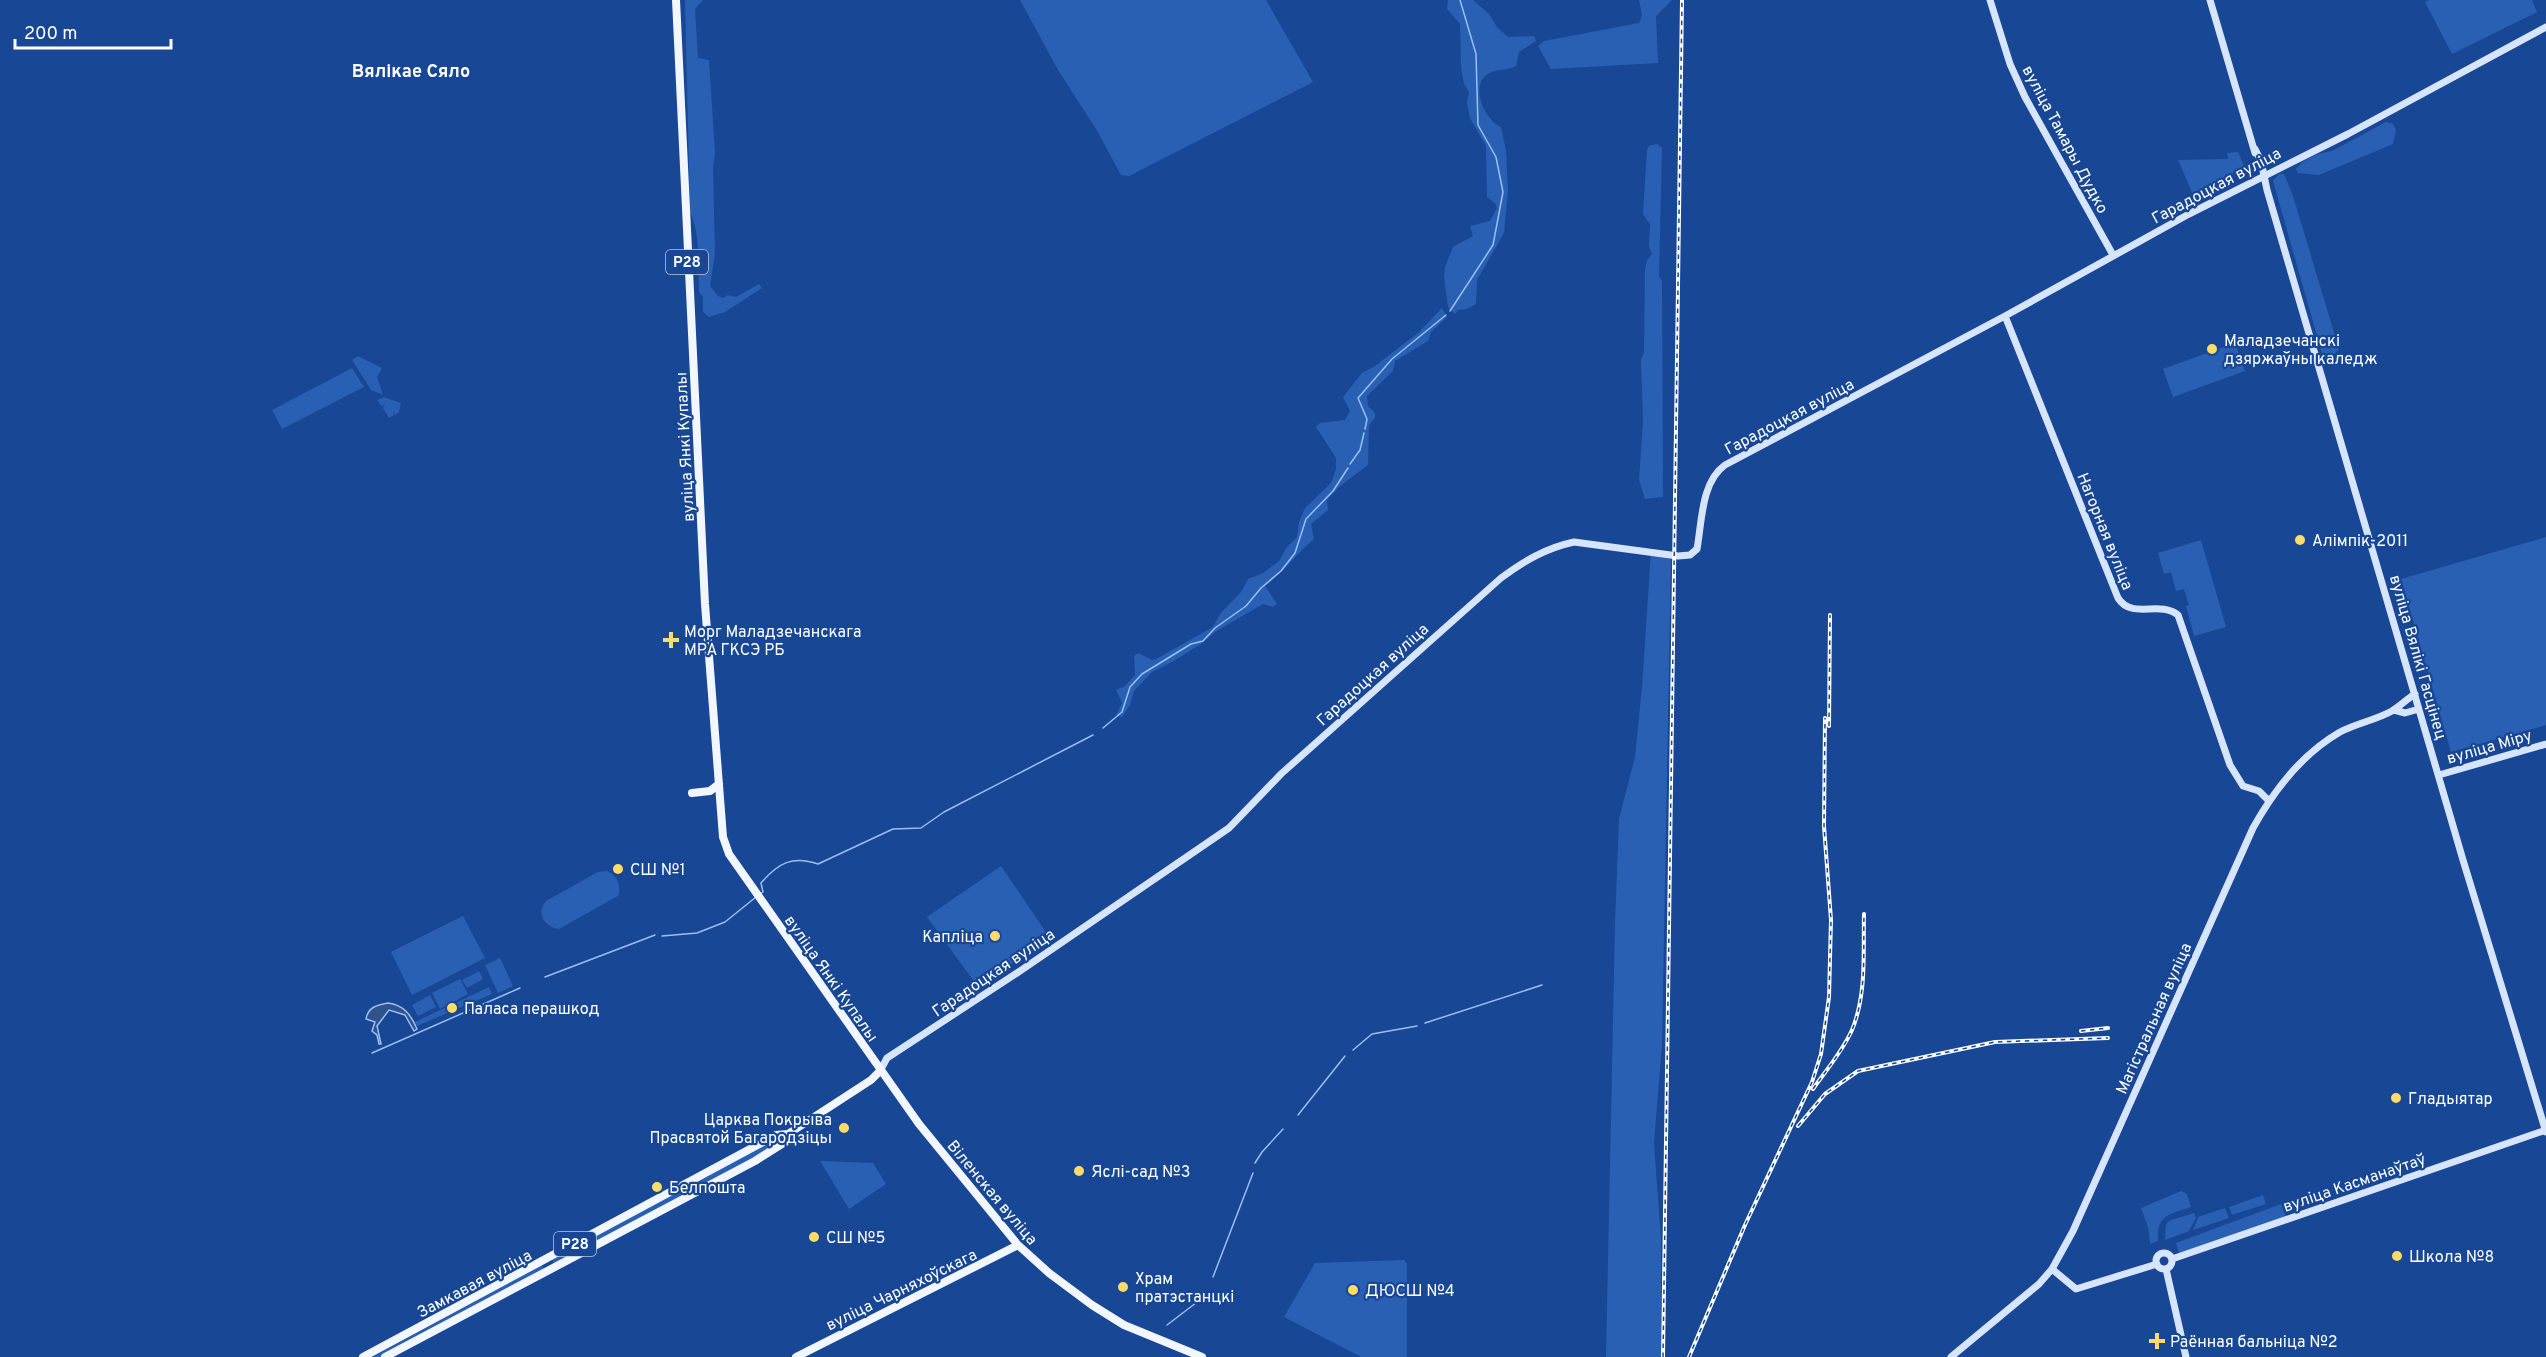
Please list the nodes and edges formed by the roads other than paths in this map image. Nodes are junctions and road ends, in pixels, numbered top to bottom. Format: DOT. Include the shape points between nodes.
graph roads {
  1 [pos="676,0"];
  2 [pos="1990,0"];
  3 [pos="2210,0"];
  4 [pos="2546,27"];
  5 [pos="2262,176"];
  6 [pos="2113,255"];
  7 [pos="2005,316"];
  8 [pos="2415,694"];
  9 [pos="2419,709"];
  10 [pos="2394,710"];
  11 [pos="2546,744"];
  12 [pos="2439,775"];
  13 [pos="719,784"];
  14 [pos="692,793"];
  15 [pos="2268,800"];
  16 [pos="880,1071"];
  17 [pos="2546,1131"];
  18 [pos="788,1134"];
  19 [pos="1018,1245"];
  20 [pos="2172,1259"];
  21 [pos="546,1260"];
  22 [pos="2157,1264"];
  23 [pos="2052,1269"];
  24 [pos="2166,1269"];
  25 [pos="551,1270"];
  26 [pos="363,1357"];
  27 [pos="385,1357"];
  28 [pos="796,1357"];
  29 [pos="1202,1357"];
  30 [pos="1951,1357"];
  31 [pos="2186,1357"];
  1 -- 13 [label="main road, вуліца Янкі Купалы / Р28" via="705,604"];
  2 -- 6 [label="street, вуліца Тамары Дудко" via="2025,97"];
  3 -- 5 [label="street, вуліца Вялікі Гасцінец"];
  4 -- 5 [label="street, Гарадоцкая вуліца"];
  5 -- 6 [label="street, Гарадоцкая вуліца"];
  5 -- 8 [label="street, вуліца Вялікі Гасцінец"];
  6 -- 7 [label="street, Гарадоцкая вуліца"];
  7 -- 15 [label="street, Нагорная вуліца" via="2120,602 2136,610 2163,608 2178,615 2230,765 2243,786 2259,791"];
  7 -- 16 [label="street, Гарадоцкая вуліца" via="1721,468 1708,487 1697,549 1690,555 1574,542 1528,558 1306,751 1229,828 887,1058"];
  8 -- 9 [label="street, вуліца Вялікі Гасцінец"];
  8 -- 10 [label="street"];
  9 -- 10 [label="street" via="2405,713"];
  9 -- 12 [label="street, вуліца Вялікі Гасцінец"];
  10 -- 15 [label="street, Магістральная вуліца" via="2339,733 2320,746"];
  11 -- 12 [label="street, вуліца Міру"];
  12 -- 17 [label="street, вуліца Вялікі Гасцінец"];
  13 -- 14 [label="main road" via="710,791"];
  13 -- 16 [label="main road, вуліца Янкі Купалы / Р28" via="723,837 729,854"];
  15 -- 23 [label="street, Магістральная вуліца" via="2073,1231"];
  16 -- 18 [label="main road, Замкавая вуліца / Р28"];
  16 -- 19 [label="main road, Віленская вуліца" via="938,1150"];
  17 -- 20 [label="street, вуліца Касманаўтаў"];
  18 -- 21 [label="main road, Замкавая вуліца / Р28" via="776,1135"];
  18 -- 25 [label="main road, Замкавая вуліца / Р28" via="785,1142 755,1161"];
  19 -- 28 [label="main road, вуліца Чарняхоўскага"];
  19 -- 29 [label="main road, Віленская вуліца" via="1049,1273 1124,1325"];
  20 -- 22 [label="street" via="2163,1253"];
  20 -- 24 [label="street"];
  21 -- 25 [label="main road"];
  21 -- 26 [label="main road, Замкавая вуліца / Р28"];
  22 -- 23 [label="street" via="2076,1289"];
  22 -- 24 [label="street"];
  23 -- 30 [label="street, Магістральная вуліца"];
  24 -- 31 [label="street"];
  25 -- 27 [label="main road, Замкавая вуліца / Р28"];
}
